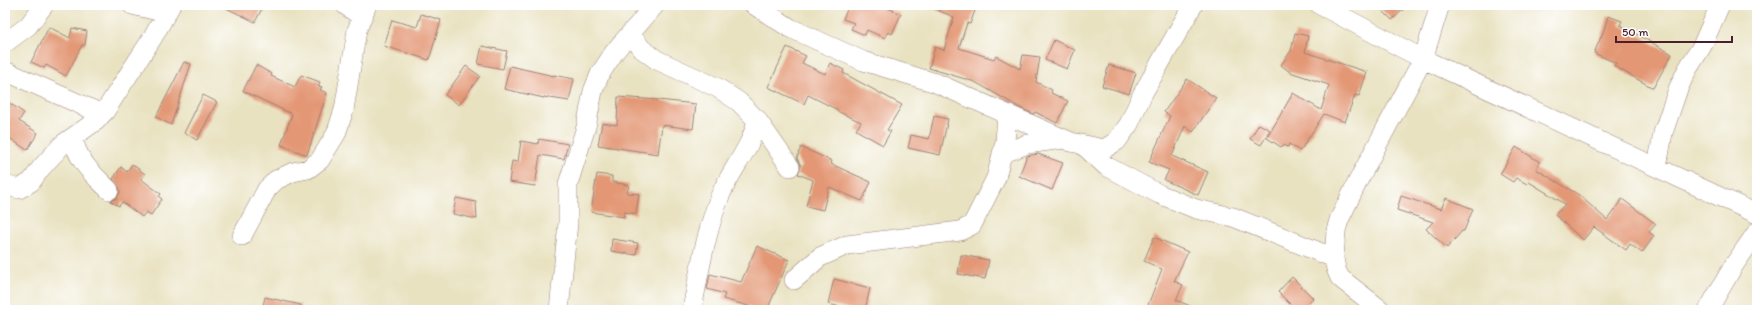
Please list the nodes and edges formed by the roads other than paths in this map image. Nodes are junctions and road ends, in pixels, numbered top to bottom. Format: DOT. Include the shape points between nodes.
graph roads {
  1 [pos="44,5"];
  2 [pos="132,5"];
  3 [pos="344,5"];
  4 [pos="655,5"];
  5 [pos="754,5"];
  6 [pos="1193,5"];
  7 [pos="1320,5"];
  8 [pos="1440,5"];
  9 [pos="1720,5"];
  10 [pos="169,9"];
  11 [pos="364,11"];
  12 [pos="630,34"];
  13 [pos="5,43"];
  14 [pos="1423,59"];
  15 [pos="5,71"];
  16 [pos="102,114"];
  17 [pos="1007,114"];
  18 [pos="756,119"];
  19 [pos="73,137"];
  20 [pos="1063,139"];
  21 [pos="1083,145"];
  22 [pos="1002,154"];
  23 [pos="790,166"];
  24 [pos="1657,167"];
  25 [pos="5,186"];
  26 [pos="109,190"];
  27 [pos="1757,214"];
  28 [pos="1757,232"];
  29 [pos="242,236"];
  30 [pos="1334,258"];
  31 [pos="794,280"];
  32 [pos="559,310"];
  33 [pos="692,310"];
  34 [pos="1381,310"];
  35 [pos="1708,310"];
  1 -- 13 [label="street" via="28,26"];
  2 -- 10 [label="street"];
  3 -- 11 [label="street"];
  4 -- 12 [label="street"];
  5 -- 17 [label="street" via="790,28 863,61 936,83"];
  6 -- 21 [label="street" via="1143,93 1129,124 1117,141 1104,149"];
  7 -- 14 [label="street"];
  8 -- 14 [label="street"];
  9 -- 24 [label="street" via="1702,46 1678,89 1663,133"];
  10 -- 16 [label="street"];
  11 -- 29 [label="street" via="357,30 344,110 336,134 320,160 308,169 293,172 276,180 267,189"];
  12 -- 18 [label="street" via="642,49 652,56 718,88 739,102"];
  12 -- 32 [label="street" via="600,74 568,184 568,224"];
  14 -- 24 [label="street"];
  14 -- 30 [label="street" via="1338,220"];
  15 -- 16 [label="street"];
  16 -- 19 [label="street"];
  17 -- 20 [label="street"];
  17 -- 22 [label="street"];
  18 -- 23 [label="street"];
  18 -- 33 [label="street" via="750,143 720,196 702,258"];
  19 -- 25 [label="street" via="62,144 31,182 19,189"];
  19 -- 26 [label="street" via="74,147 81,160"];
  20 -- 21 [label="street"];
  20 -- 22 [label="street" via="1028,144"];
  21 -- 30 [label="street" via="1106,166 1160,194 1196,209 1232,217"];
  22 -- 31 [label="street" via="996,178 972,226 960,231 847,245 820,257"];
  24 -- 27 [label="street"];
  28 -- 35 [label="street"];
  30 -- 34 [label="street" via="1340,278"];
}
